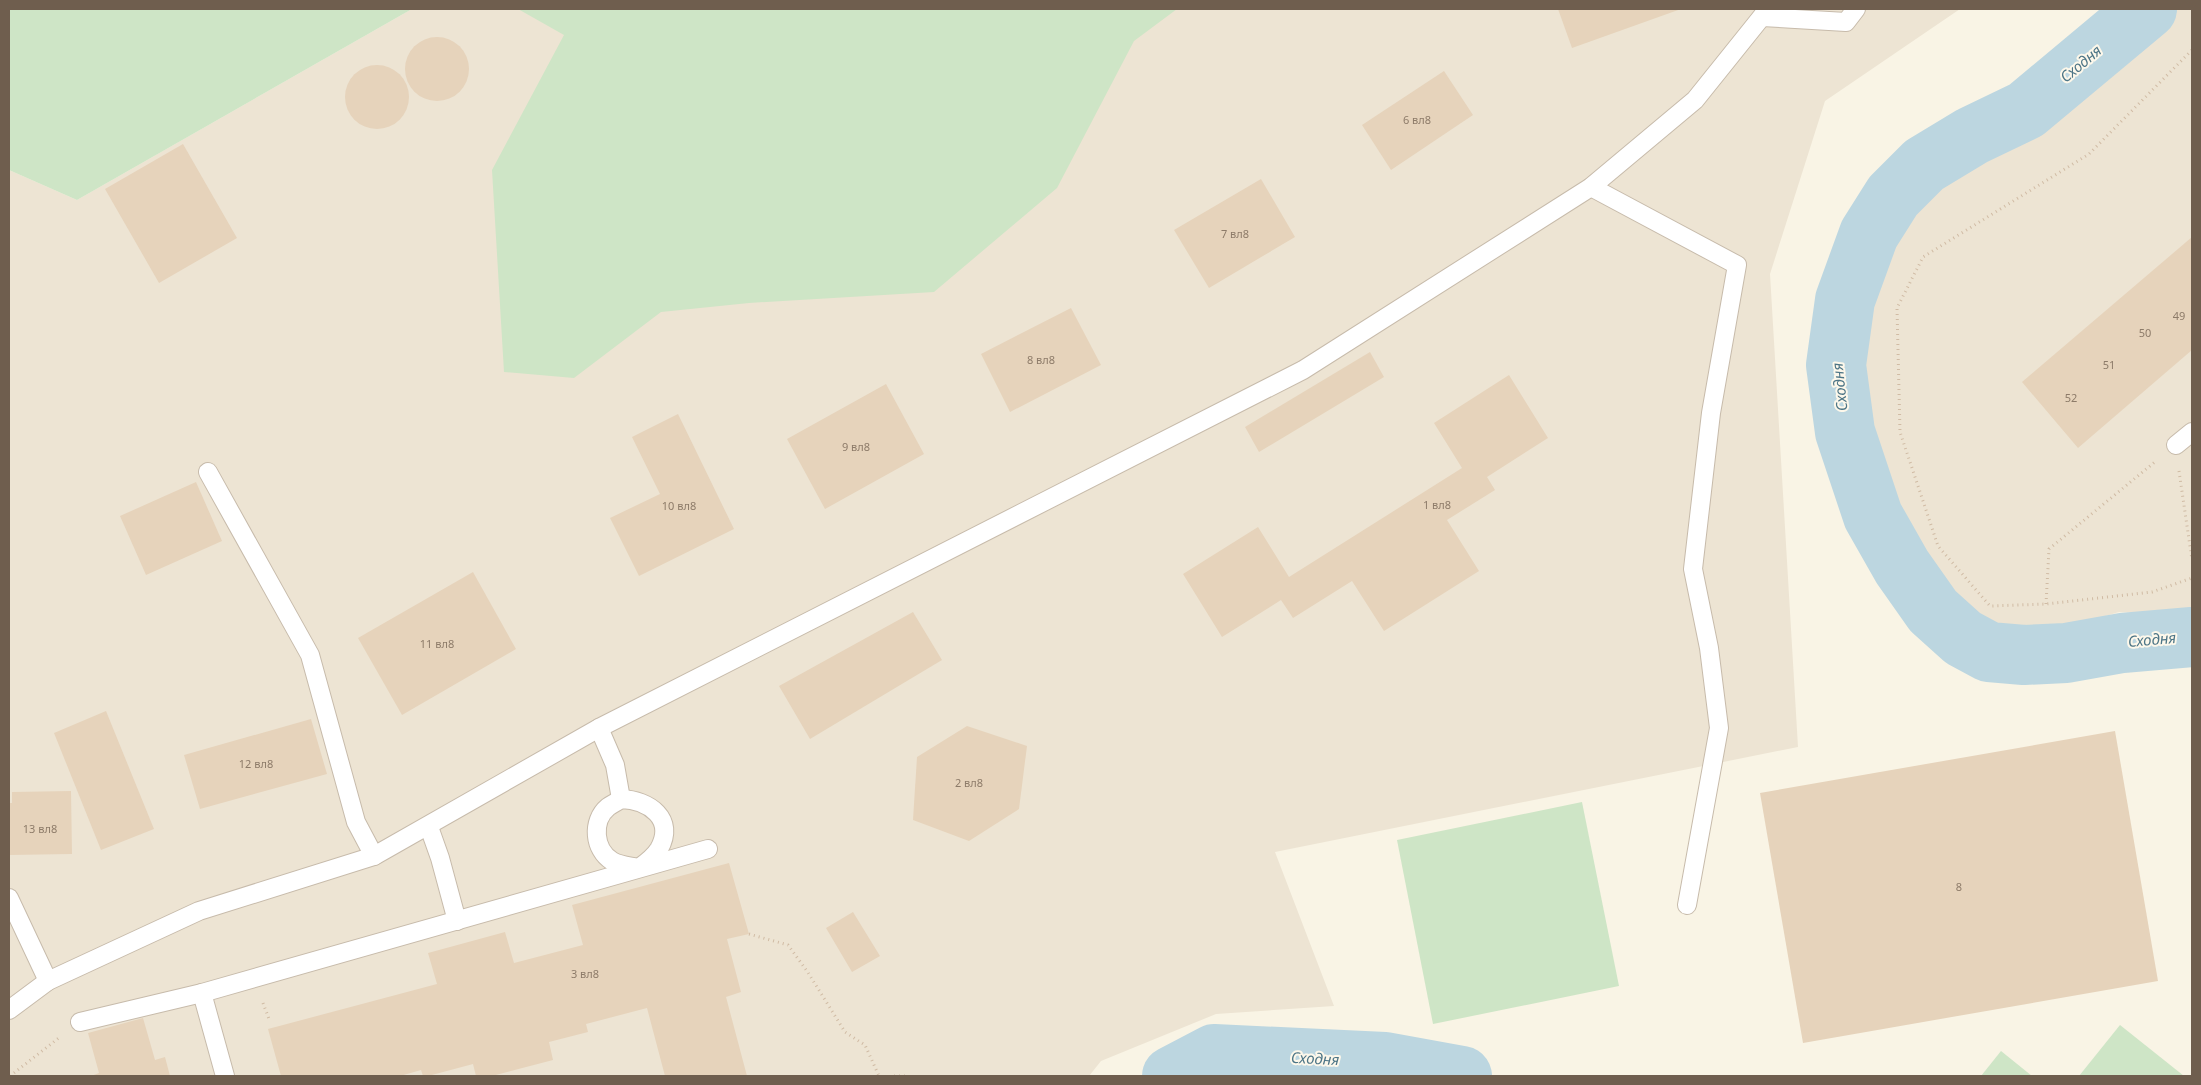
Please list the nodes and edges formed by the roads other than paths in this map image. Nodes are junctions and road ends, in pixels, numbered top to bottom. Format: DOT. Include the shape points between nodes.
graph roads {
  1 [pos="1856,9"];
  2 [pos="1765,13"];
  3 [pos="1591,187"];
  4 [pos="2192,432"];
  5 [pos="2176,445"];
  6 [pos="208,472"];
  7 [pos="599,728"];
  8 [pos="621,799"];
  9 [pos="429,827"];
  10 [pos="708,849"];
  11 [pos="374,856"];
  12 [pos="639,868"];
  13 [pos="9,898"];
  14 [pos="1687,905"];
  15 [pos="457,921"];
  16 [pos="48,981"];
  17 [pos="202,994"];
  18 [pos="9,1010"];
  19 [pos="80,1022"];
  20 [pos="225,1076"];
  1 -- 2 [label="lane" via="1846,22"];
  2 -- 3 [label="lane" via="1695,100"];
  3 -- 7 [label="lane" via="1303,370"];
  3 -- 14 [label="lane" via="1737,265 1711,413 1693,569 1709,648 1719,728"];
  4 -- 5 [label="lane"];
  6 -- 11 [label="lane" via="310,655 356,822"];
  7 -- 8 [label="lane" via="615,765"];
  7 -- 9 [label="lane"];
  8 -- 12 [label="lane" via="601,815 597,827 598,840 612,861"];
  8 -- 12 [label="lane" via="647,804 657,812 662,824 663,838 658,850"];
  9 -- 11 [label="lane"];
  9 -- 15 [label="lane"];
  10 -- 12 [label="lane"];
  11 -- 16 [label="lane" via="199,911"];
  12 -- 15 [label="lane"];
  13 -- 16 [label="lane"];
  15 -- 17 [label="lane"];
  16 -- 18 [label="lane"];
  17 -- 19 [label="lane"];
  17 -- 20 [label="lane"];
}
